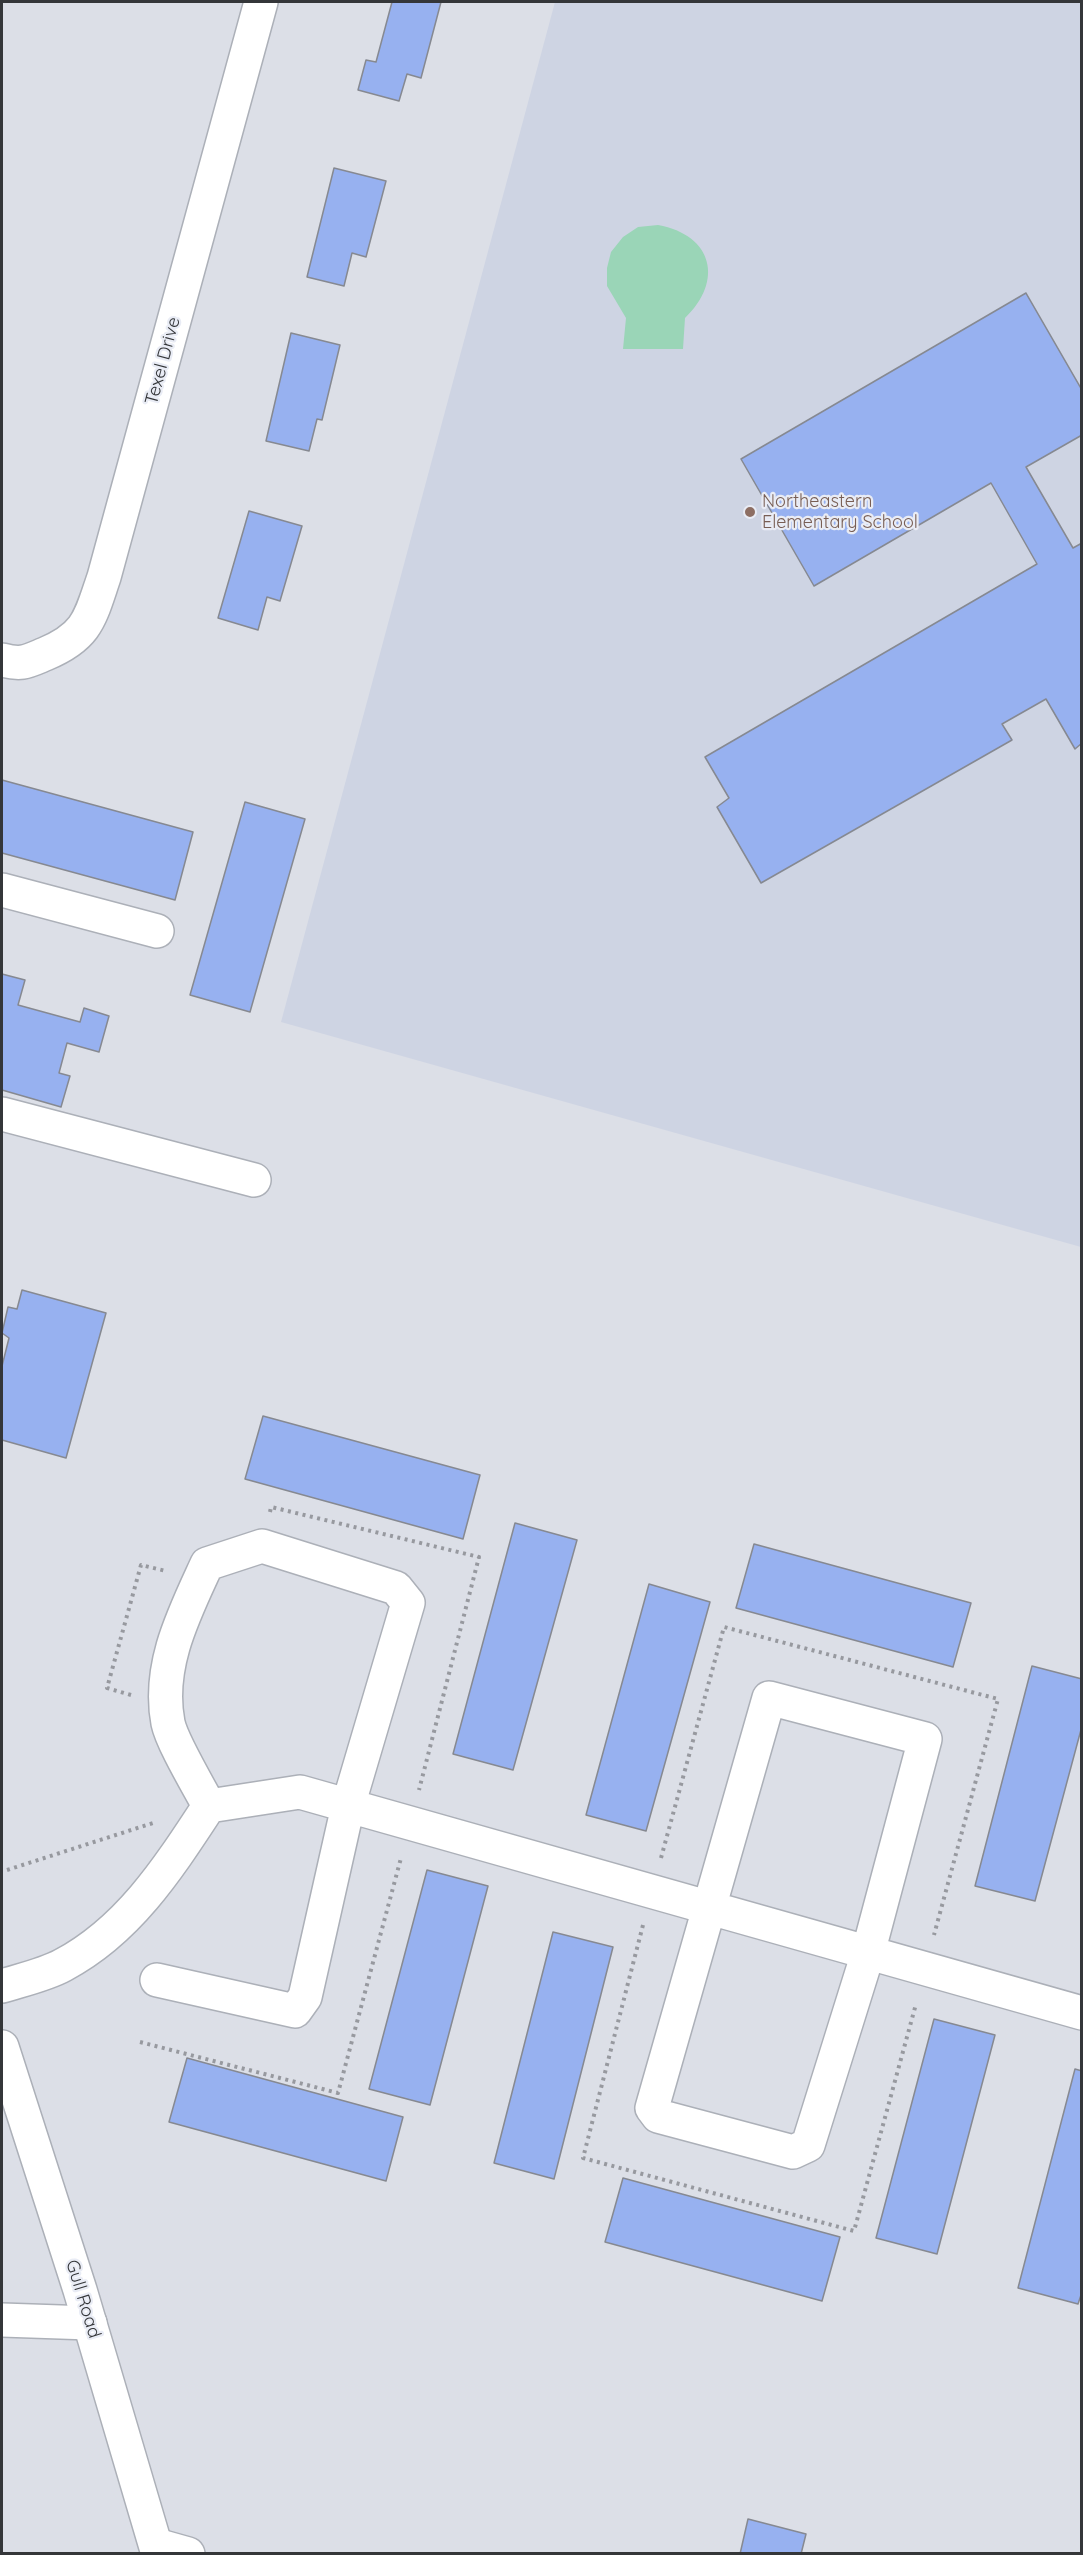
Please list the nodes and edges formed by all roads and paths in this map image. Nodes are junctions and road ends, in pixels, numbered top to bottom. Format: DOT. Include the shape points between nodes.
graph roads {
  1 [pos="261,2"];
  2 [pos="2,660"];
  3 [pos="2,890"];
  4 [pos="157,931"];
  5 [pos="2,1114"];
  6 [pos="254,1180"];
  7 [pos="269,1515"];
  8 [pos="171,1569"];
  9 [pos="138,1697"];
  10 [pos="209,1806"];
  11 [pos="348,1806"];
  12 [pos="162,1821"];
  13 [pos="410,1824"];
  14 [pos="7,1870"];
  15 [pos="652,1892"];
  16 [pos="708,1908"];
  17 [pos="868,1953"];
  18 [pos="925,1969"];
  19 [pos="157,1980"];
  20 [pos="2,1986"];
  21 [pos="1082,2013"];
  22 [pos="140,2042"];
  23 [pos="2,2047"];
  24 [pos="2,2320"];
  25 [pos="90,2323"];
  26 [pos="157,2549"];
  27 [pos="188,2553"];
  1 -- 2 [label="street, Texel Drive" via="90,618 77,637 58,649 20,665"];
  3 -- 4 [label="street"];
  5 -- 6 [label="street"];
  7 -- 13 [label="path" via="271,1507 479,1557"];
  8 -- 9 [label="path" via="141,1565 107,1688"];
  10 -- 11 [label="street" via="300,1792"];
  10 -- 11 [label="street" via="168,1725 166,1687 174,1636 207,1564 261,1546 396,1588 408,1603"];
  10 -- 20 [label="street" via="160,1881 102,1941 62,1966"];
  11 -- 13 [label="street"];
  11 -- 19 [label="street" via="305,1997 295,2011"];
  12 -- 14 [label="path"];
  13 -- 15 [label="street"];
  13 -- 22 [label="path" via="338,2093"];
  15 -- 16 [label="street"];
  15 -- 18 [label="path" via="583,2158 854,2231"];
  15 -- 18 [label="path" via="724,1627 998,1699"];
  16 -- 17 [label="street"];
  16 -- 17 [label="street" via="652,2108 658,2116 793,2152 808,2145"];
  16 -- 17 [label="street" via="769,1698 925,1739"];
  17 -- 18 [label="street"];
  18 -- 21 [label="street"];
  23 -- 25 [label="street, Gull Road"];
  24 -- 25 [label="street"];
  25 -- 26 [label="street, Gull Road"];
  26 -- 27 [label="street"];
}
